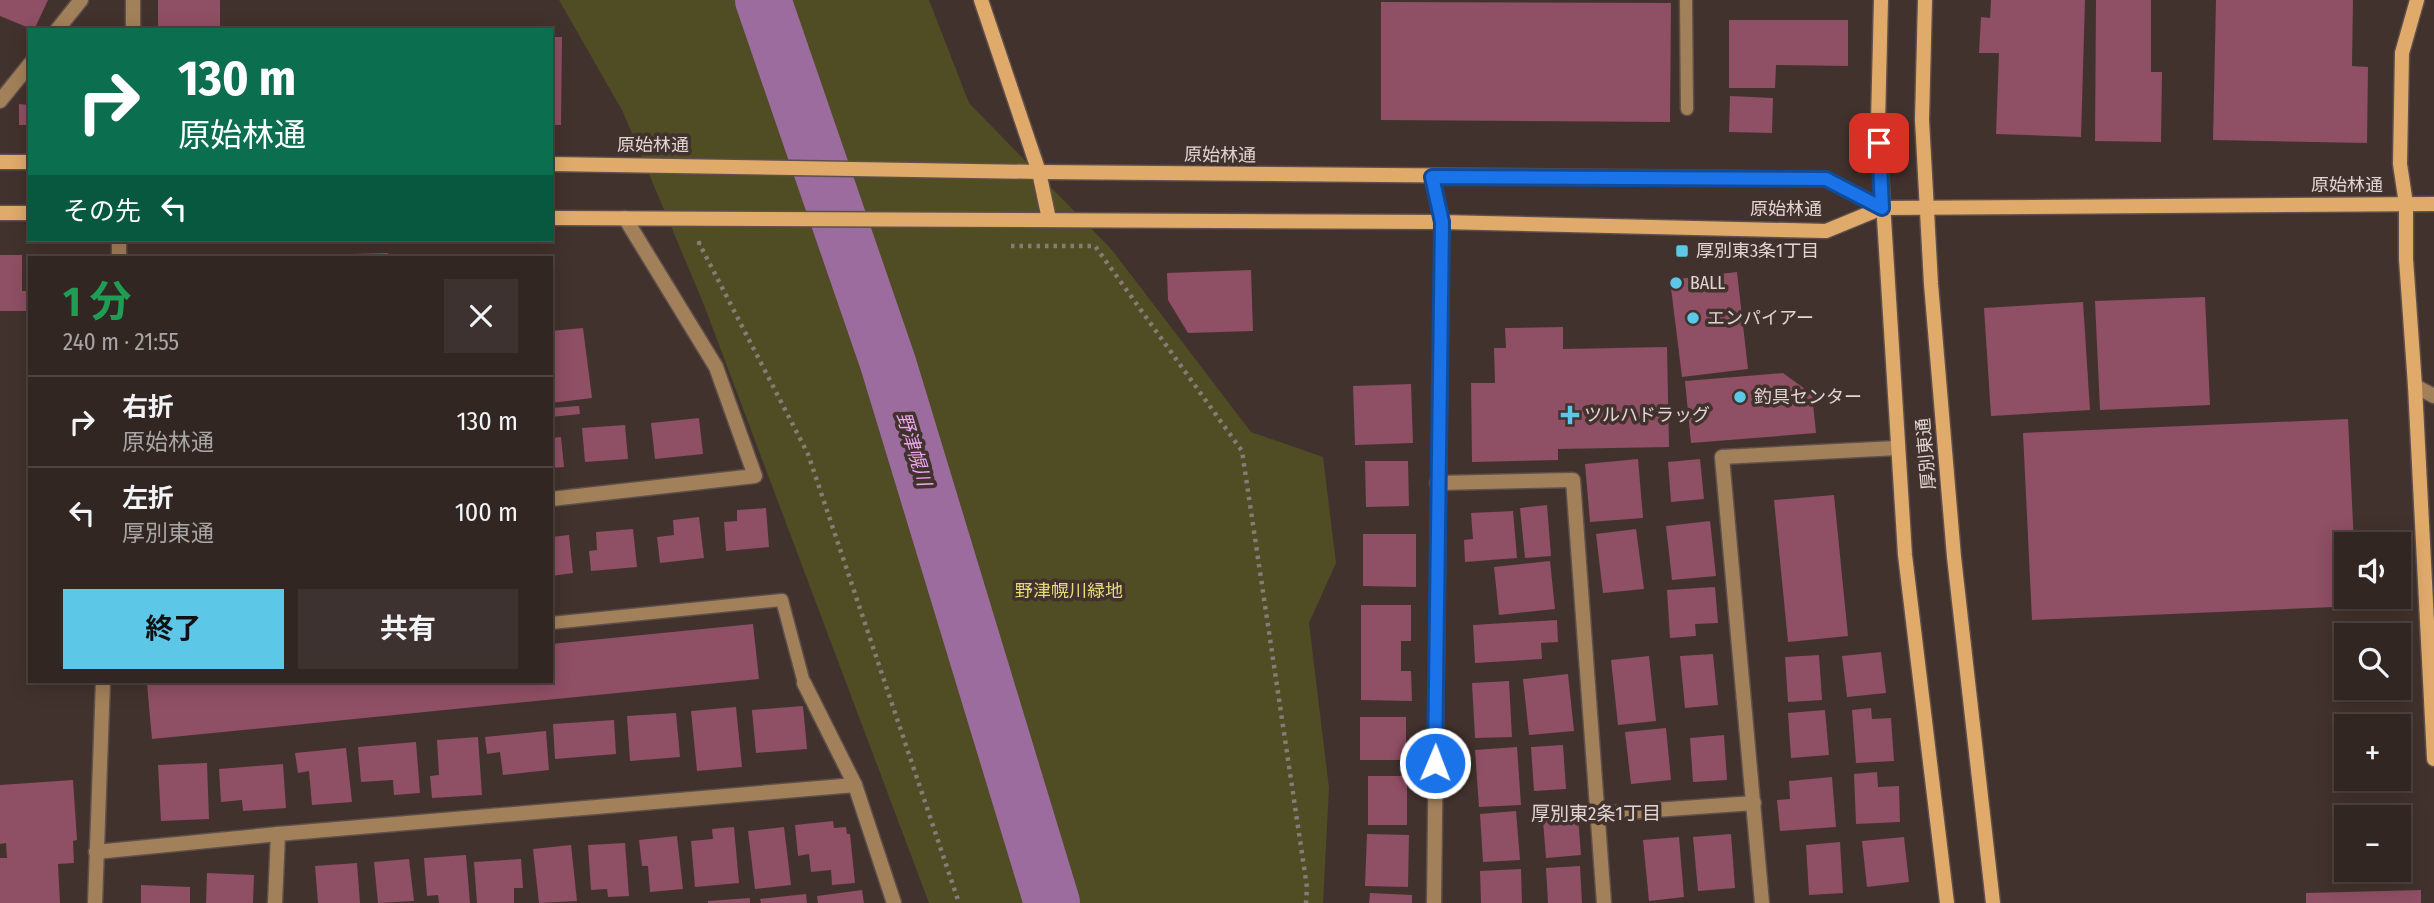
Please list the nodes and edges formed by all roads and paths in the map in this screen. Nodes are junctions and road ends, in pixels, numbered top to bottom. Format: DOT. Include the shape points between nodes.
graph roads {
  1 [pos="81,0"];
  2 [pos="133,0"];
  3 [pos="981,0"];
  4 [pos="1686,0"];
  5 [pos="1881,0"];
  6 [pos="1925,0"];
  7 [pos="2417,0"];
  8 [pos="59,28"];
  9 [pos="133,28"];
  10 [pos="28,66"];
  11 [pos="0,101"];
  12 [pos="1687,109"];
  13 [pos="0,162"];
  14 [pos="28,162"];
  15 [pos="553,164"];
  16 [pos="1040,172"];
  17 [pos="1432,177"];
  18 [pos="2406,204"];
  19 [pos="2434,204"];
  20 [pos="1928,207"];
  21 [pos="1882,208"];
  22 [pos="0,213"];
  23 [pos="28,213"];
  24 [pos="553,218"];
  25 [pos="625,218"];
  26 [pos="1049,219"];
  27 [pos="1442,222"];
  28 [pos="708,243"];
  29 [pos="1005,246"];
  30 [pos="2415,386"];
  31 [pos="2434,396"];
  32 [pos="1897,447"];
  33 [pos="1437,483"];
  34 [pos="553,499"];
  35 [pos="553,623"];
  36 [pos="804,682"];
  37 [pos="103,683"];
  38 [pos="2434,759"];
  39 [pos="855,785"];
  40 [pos="1754,803"];
  41 [pos="1598,814"];
  42 [pos="278,834"];
  43 [pos="96,852"];
  44 [pos="94,903"];
  45 [pos="275,903"];
  46 [pos="894,903"];
  47 [pos="959,903"];
  48 [pos="1306,903"];
  49 [pos="1434,903"];
  50 [pos="1604,903"];
  51 [pos="1762,903"];
  52 [pos="1947,903"];
  53 [pos="1993,903"];
  1 -- 8 [label="street"];
  2 -- 9 [label="street"];
  3 -- 16 [label="street"];
  4 -- 12 [label="lane"];
  5 -- 21 [label="street, 厚別東通" via="1878,122"];
  6 -- 20 [label="street, 厚別東通" via="1922,120"];
  7 -- 18 [label="street" via="2402,53 2400,164"];
  10 -- 11 [label="street"];
  13 -- 14 [label="street"];
  15 -- 16 [label="street, 原始林通"];
  16 -- 17 [label="street, 原始林通"];
  16 -- 26 [label="street"];
  17 -- 21 [label="street, 原始林通" via="1826,179"];
  17 -- 27 [label="street"];
  18 -- 19 [label="street, 原始林通"];
  18 -- 20 [label="street, 原始林通"];
  18 -- 30 [label="street"];
  20 -- 21 [label="street, 原始林通"];
  20 -- 53 [label="street, 厚別東通" via="1954,557"];
  21 -- 27 [label="street, 原始林通" via="1826,230"];
  21 -- 32 [label="street, 厚別東通"];
  22 -- 23 [label="street"];
  24 -- 25 [label="street, 原始林通"];
  25 -- 26 [label="street, 原始林通"];
  25 -- 34 [label="street" via="716,368 755,476"];
  26 -- 27 [label="street, 原始林通"];
  27 -- 33 [label="street"];
  28 -- 47 [label="path" via="699,243 808,454"];
  29 -- 48 [label="path" via="1095,246 1242,451"];
  30 -- 31 [label="street"];
  30 -- 38 [label="street"];
  32 -- 40 [label="street" via="1722,457"];
  32 -- 52 [label="street, 厚別東通" via="1905,555"];
  33 -- 41 [label="street" via="1573,480"];
  33 -- 49 [label="street"];
  35 -- 36 [label="lane" via="782,600"];
  36 -- 39 [label="street"];
  37 -- 43 [label="street"];
  39 -- 42 [label="street"];
  39 -- 46 [label="street"];
  40 -- 41 [label="street"];
  40 -- 51 [label="street"];
  41 -- 50 [label="street"];
  42 -- 43 [label="street"];
  42 -- 45 [label="street"];
  43 -- 44 [label="street"];
}
